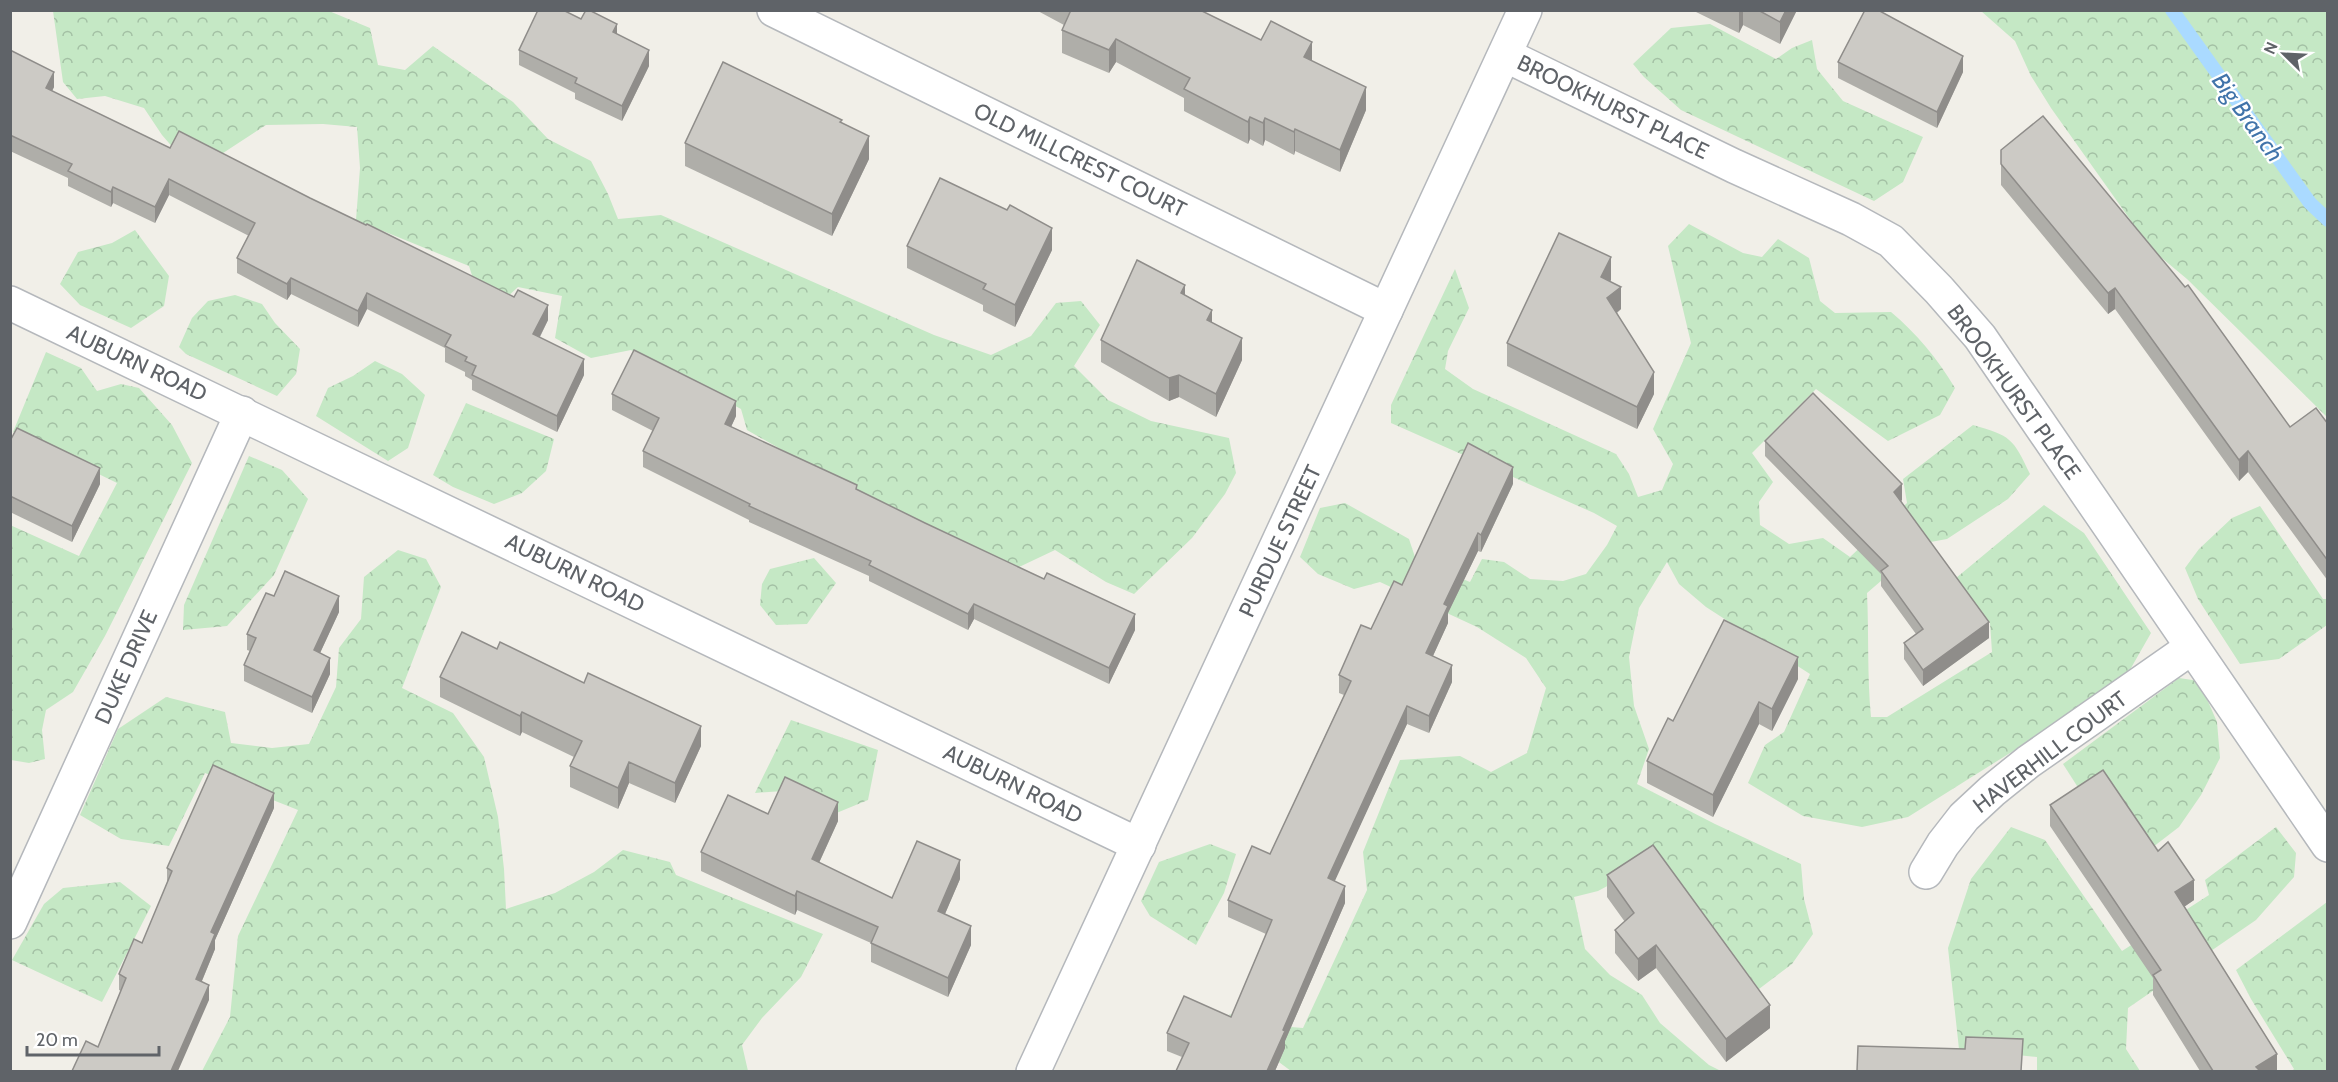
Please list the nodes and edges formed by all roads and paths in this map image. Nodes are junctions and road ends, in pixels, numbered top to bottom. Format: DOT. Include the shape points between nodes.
graph roads {
  1 [pos="774,10"];
  2 [pos="1525,10"];
  3 [pos="1505,55"];
  4 [pos="10,303"];
  5 [pos="1386,310"];
  6 [pos="242,413"];
  7 [pos="2191,648"];
  8 [pos="1139,845"];
  9 [pos="2328,845"];
  10 [pos="1926,872"];
  11 [pos="10,922"];
  12 [pos="1033,1071"];
  1 -- 5 [label="street, OLD MILLCREST COURT"];
  2 -- 3 [label="street, PURDUE STREET"];
  3 -- 5 [label="street, PURDUE STREET"];
  3 -- 7 [label="street, BROOKHURST PLACE" via="1891,241 1980,337"];
  4 -- 6 [label="street, AUBURN ROAD"];
  5 -- 8 [label="street, PURDUE STREET"];
  6 -- 8 [label="street, AUBURN ROAD"];
  6 -- 11 [label="street, DUKE DRIVE"];
  7 -- 9 [label="street, BROOKHURST PLACE"];
  7 -- 10 [label="street, HAVERHILL COURT" via="1992,790 1964,817"];
  8 -- 12 [label="street, PURDUE STREET"];
}
